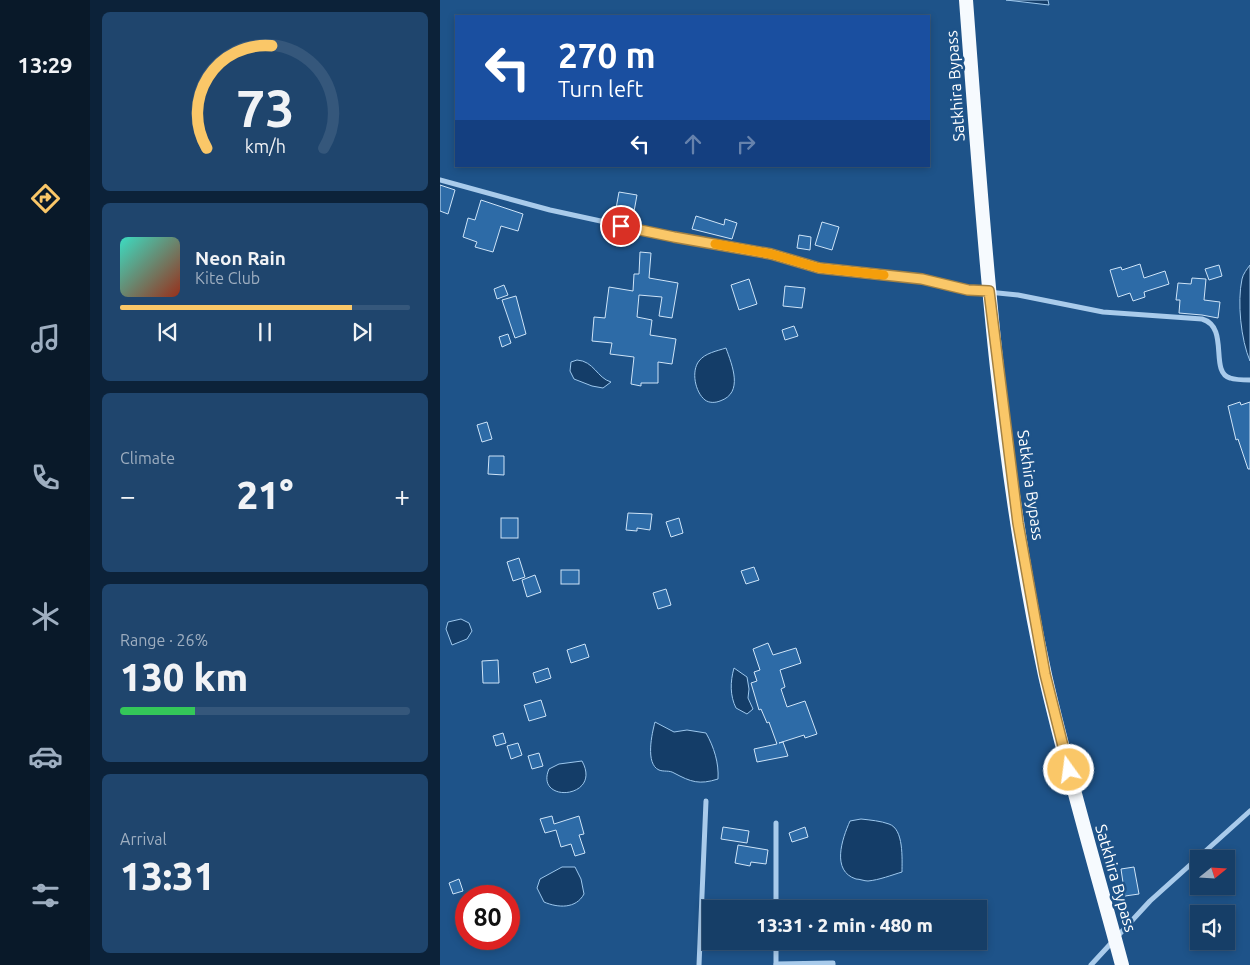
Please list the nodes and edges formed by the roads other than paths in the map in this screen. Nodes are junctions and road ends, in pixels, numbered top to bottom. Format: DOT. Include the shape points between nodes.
graph roads {
  1 [pos="966,0"];
  2 [pos="440,180"];
  3 [pos="989,291"];
  4 [pos="1250,380"];
  5 [pos="706,801"];
  6 [pos="1250,811"];
  7 [pos="776,822"];
  8 [pos="776,900"];
  9 [pos="1115,938"];
  10 [pos="776,950"];
  11 [pos="776,964"];
  12 [pos="698,965"];
  13 [pos="833,965"];
  14 [pos="1091,965"];
  15 [pos="1122,965"];
  1 -- 3 [label="highway, Satkhira Bypass"];
  2 -- 3 [label="street" via="550,210 771,254 819,268 922,279 968,290"];
  3 -- 4 [label="street" via="1103,312 1208,320 1215,327 1225,375"];
  3 -- 9 [label="highway, Satkhira Bypass" via="1018,523 1043,665"];
  5 -- 12 [label="street"];
  6 -- 9 [label="street" via="1150,901"];
  7 -- 8 [label="street"];
  9 -- 14 [label="street"];
  9 -- 15 [label="highway, Satkhira Bypass"];
  10 -- 11 [label="street"];
  11 -- 13 [label="street"];
}
